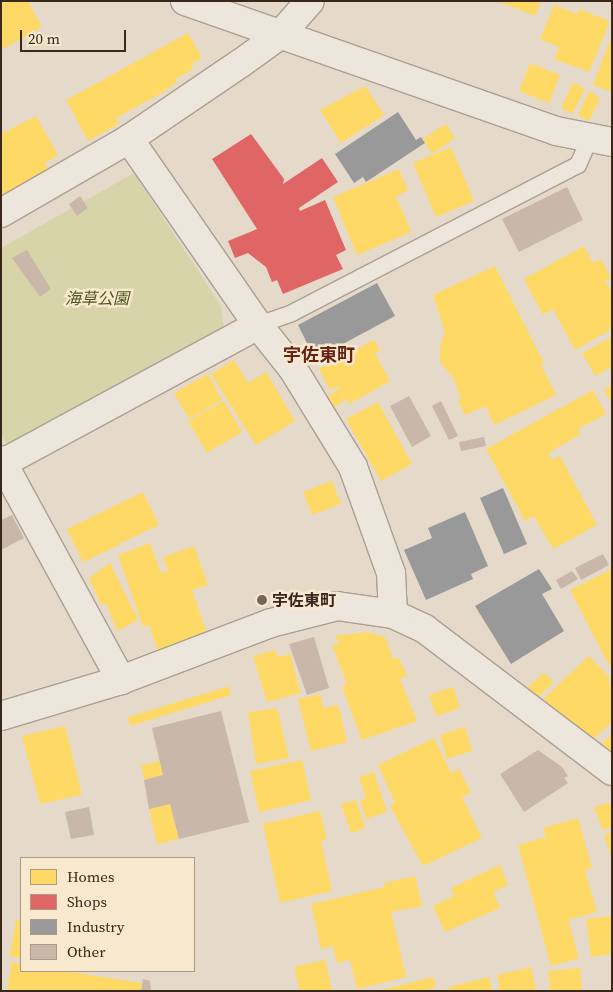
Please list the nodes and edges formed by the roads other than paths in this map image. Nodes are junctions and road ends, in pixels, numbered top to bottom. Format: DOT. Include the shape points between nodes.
graph roads {
  1 [pos="185,1"];
  2 [pos="310,1"];
  3 [pos="280,34"];
  4 [pos="129,139"];
  5 [pos="601,140"];
  6 [pos="1,214"];
  7 [pos="258,325"];
  8 [pos="2,461"];
  9 [pos="393,614"];
  10 [pos="121,680"];
  11 [pos="1,716"];
  12 [pos="612,771"];
  1 -- 3 [label="street"];
  2 -- 3 [label="street"];
  3 -- 4 [label="street"];
  3 -- 5 [label="street" via="556,131"];
  4 -- 6 [label="street"];
  4 -- 7 [label="street"];
  5 -- 7 [label="lane" via="578,165 292,313"];
  7 -- 8 [label="street"];
  7 -- 9 [label="street" via="293,370 353,467 391,573"];
  8 -- 10 [label="street"];
  9 -- 10 [label="street" via="337,606 271,623"];
  9 -- 12 [label="street" via="425,629"];
  10 -- 11 [label="street"];
}
